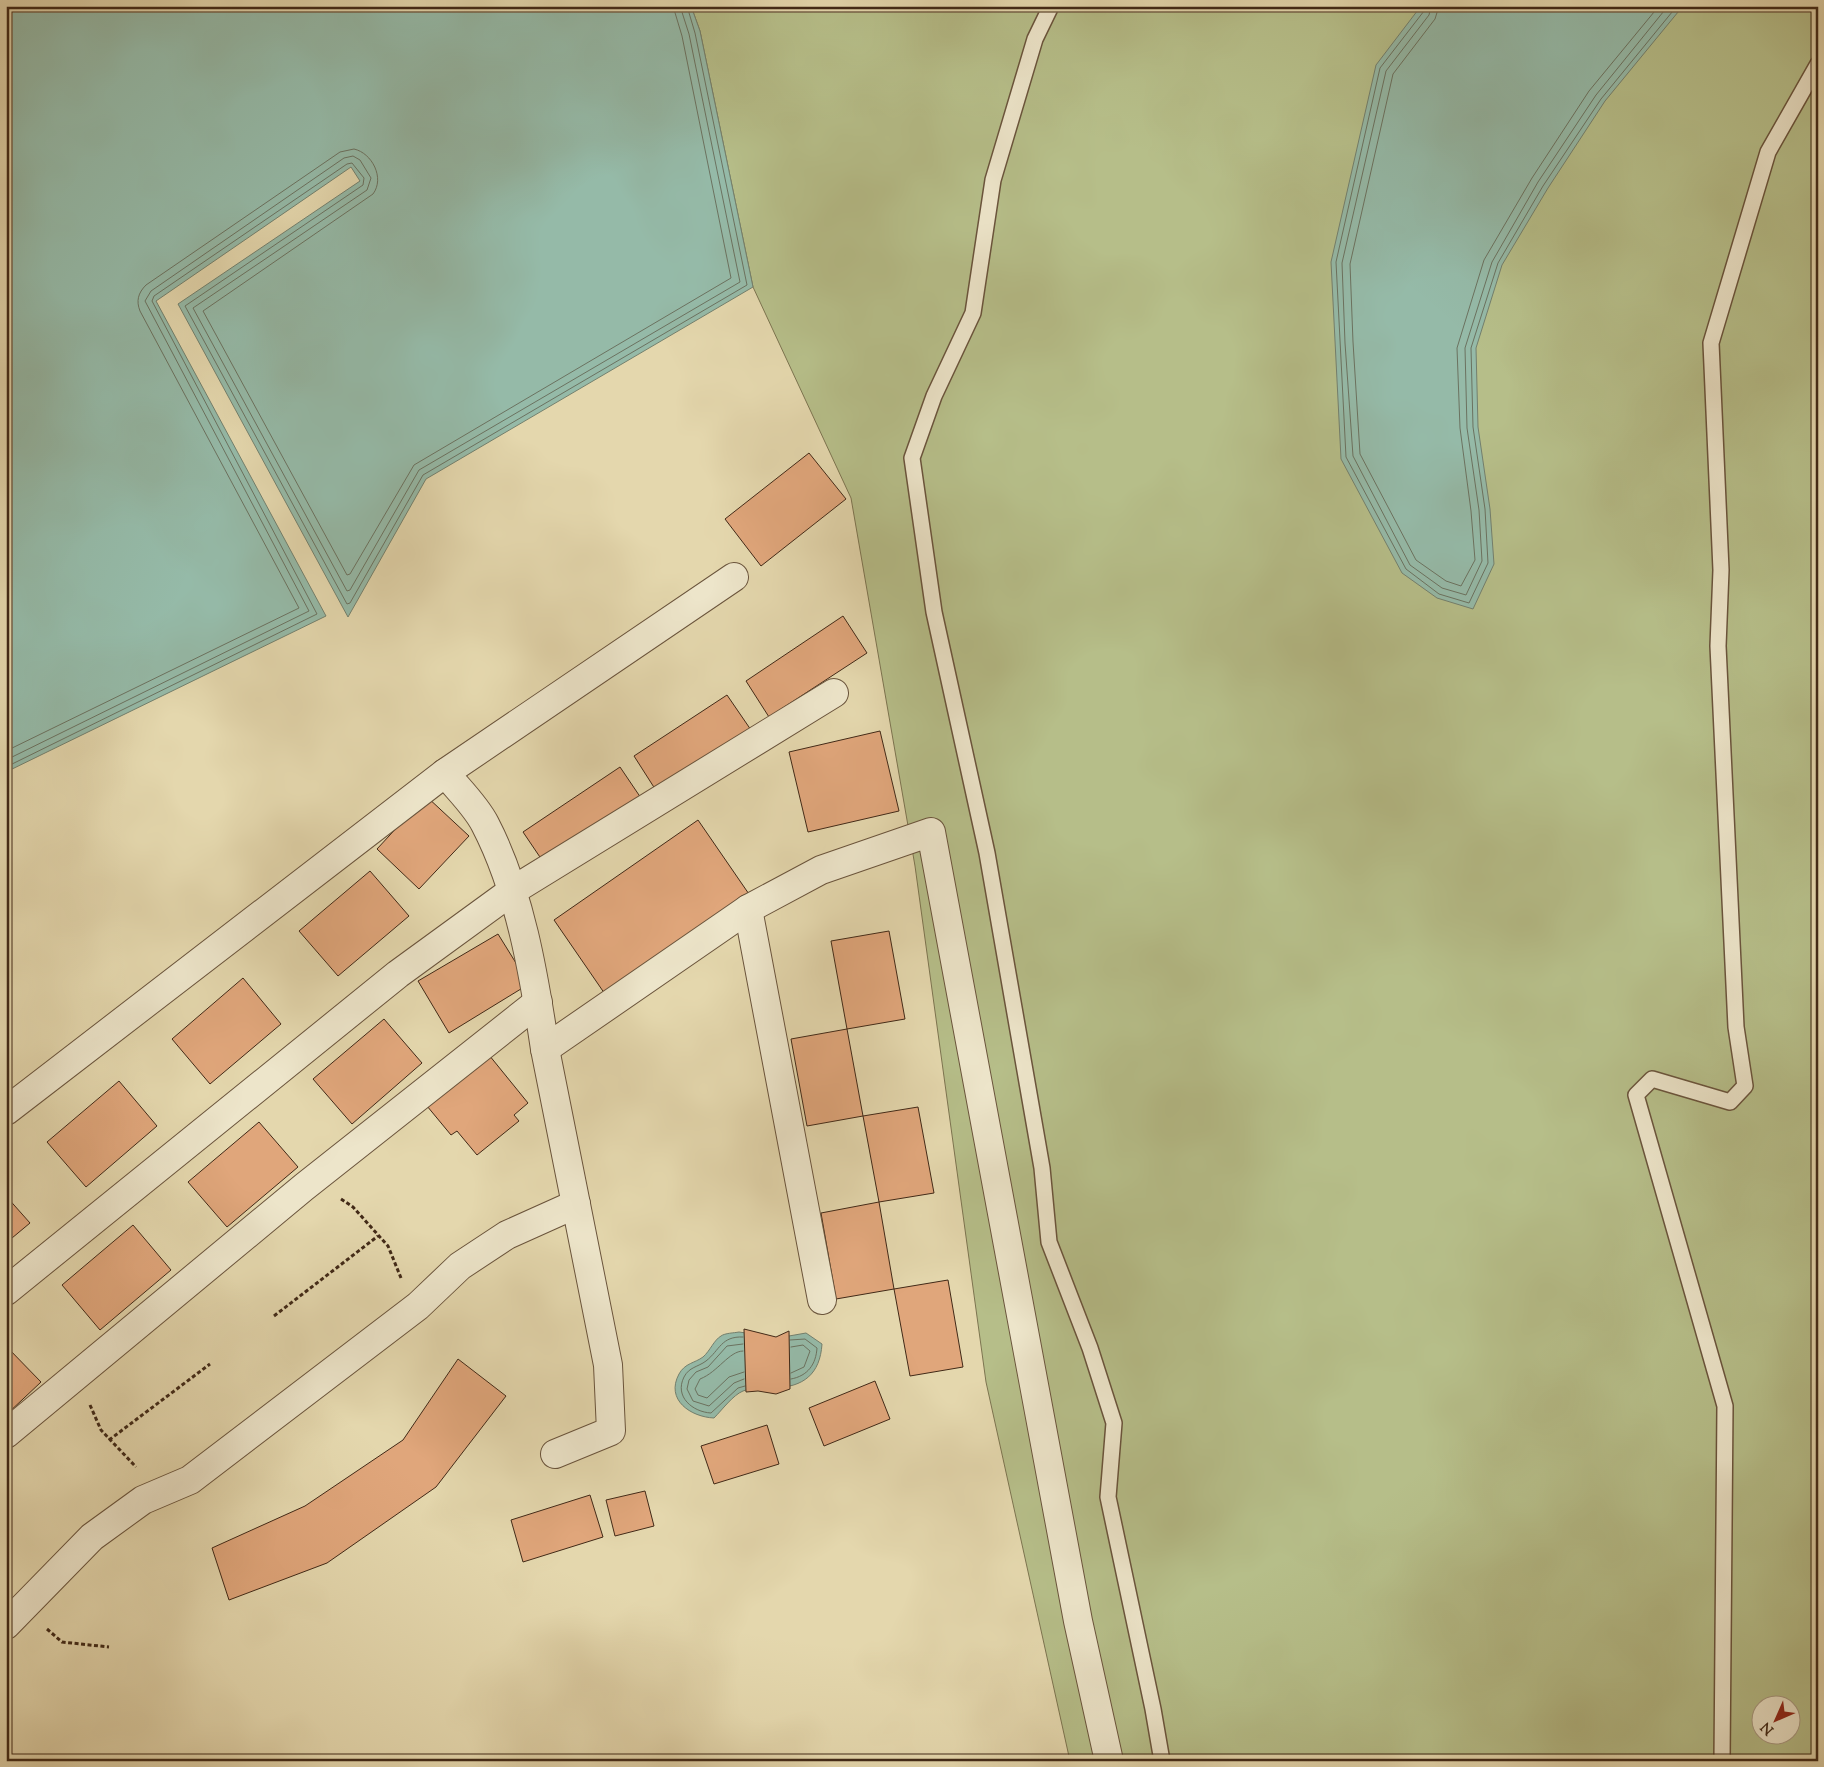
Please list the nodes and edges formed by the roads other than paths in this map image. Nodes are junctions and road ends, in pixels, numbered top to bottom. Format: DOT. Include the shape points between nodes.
graph roads {
  1 [pos="1051,6"];
  2 [pos="1818,64"];
  3 [pos="734,577"];
  4 [pos="834,693"];
  5 [pos="445,773"];
  6 [pos="512,891"];
  7 [pos="748,909"];
  8 [pos="538,1002"];
  9 [pos="545,1049"];
  10 [pos="6,1111"];
  11 [pos="576,1204"];
  12 [pos="6,1291"];
  13 [pos="822,1300"];
  14 [pos="6,1434"];
  15 [pos="555,1454"];
  16 [pos="6,1625"];
  17 [pos="1109,1761"];
  18 [pos="1162,1761"];
  19 [pos="1722,1761"];
  1 -- 18 [label="lane" via="1035,39 993,180 973,313 934,396 912,458 934,612 987,853 1040,1158 1048,1242 1090,1348 1114,1423 1108,1497"];
  2 -- 19 [label="lane" via="1768,152 1711,342 1721,570 1718,646 1736,1027 1745,1086 1730,1102 1652,1079 1636,1095 1725,1406"];
  3 -- 5 [label="street"];
  4 -- 6 [label="street"];
  5 -- 6 [label="street" via="484,823"];
  5 -- 10 [label="street"];
  6 -- 8 [label="street"];
  6 -- 12 [label="street" via="398,974"];
  7 -- 9 [label="street"];
  7 -- 13 [label="street"];
  7 -- 17 [label="street" via="821,870 931,832 1076,1611"];
  8 -- 9 [label="street"];
  8 -- 14 [label="street" via="312,1180"];
  9 -- 11 [label="street"];
  11 -- 15 [label="street" via="608,1365 611,1431"];
  11 -- 16 [label="street" via="507,1235 460,1266 418,1306 190,1480 143,1500 92,1537"];
}
